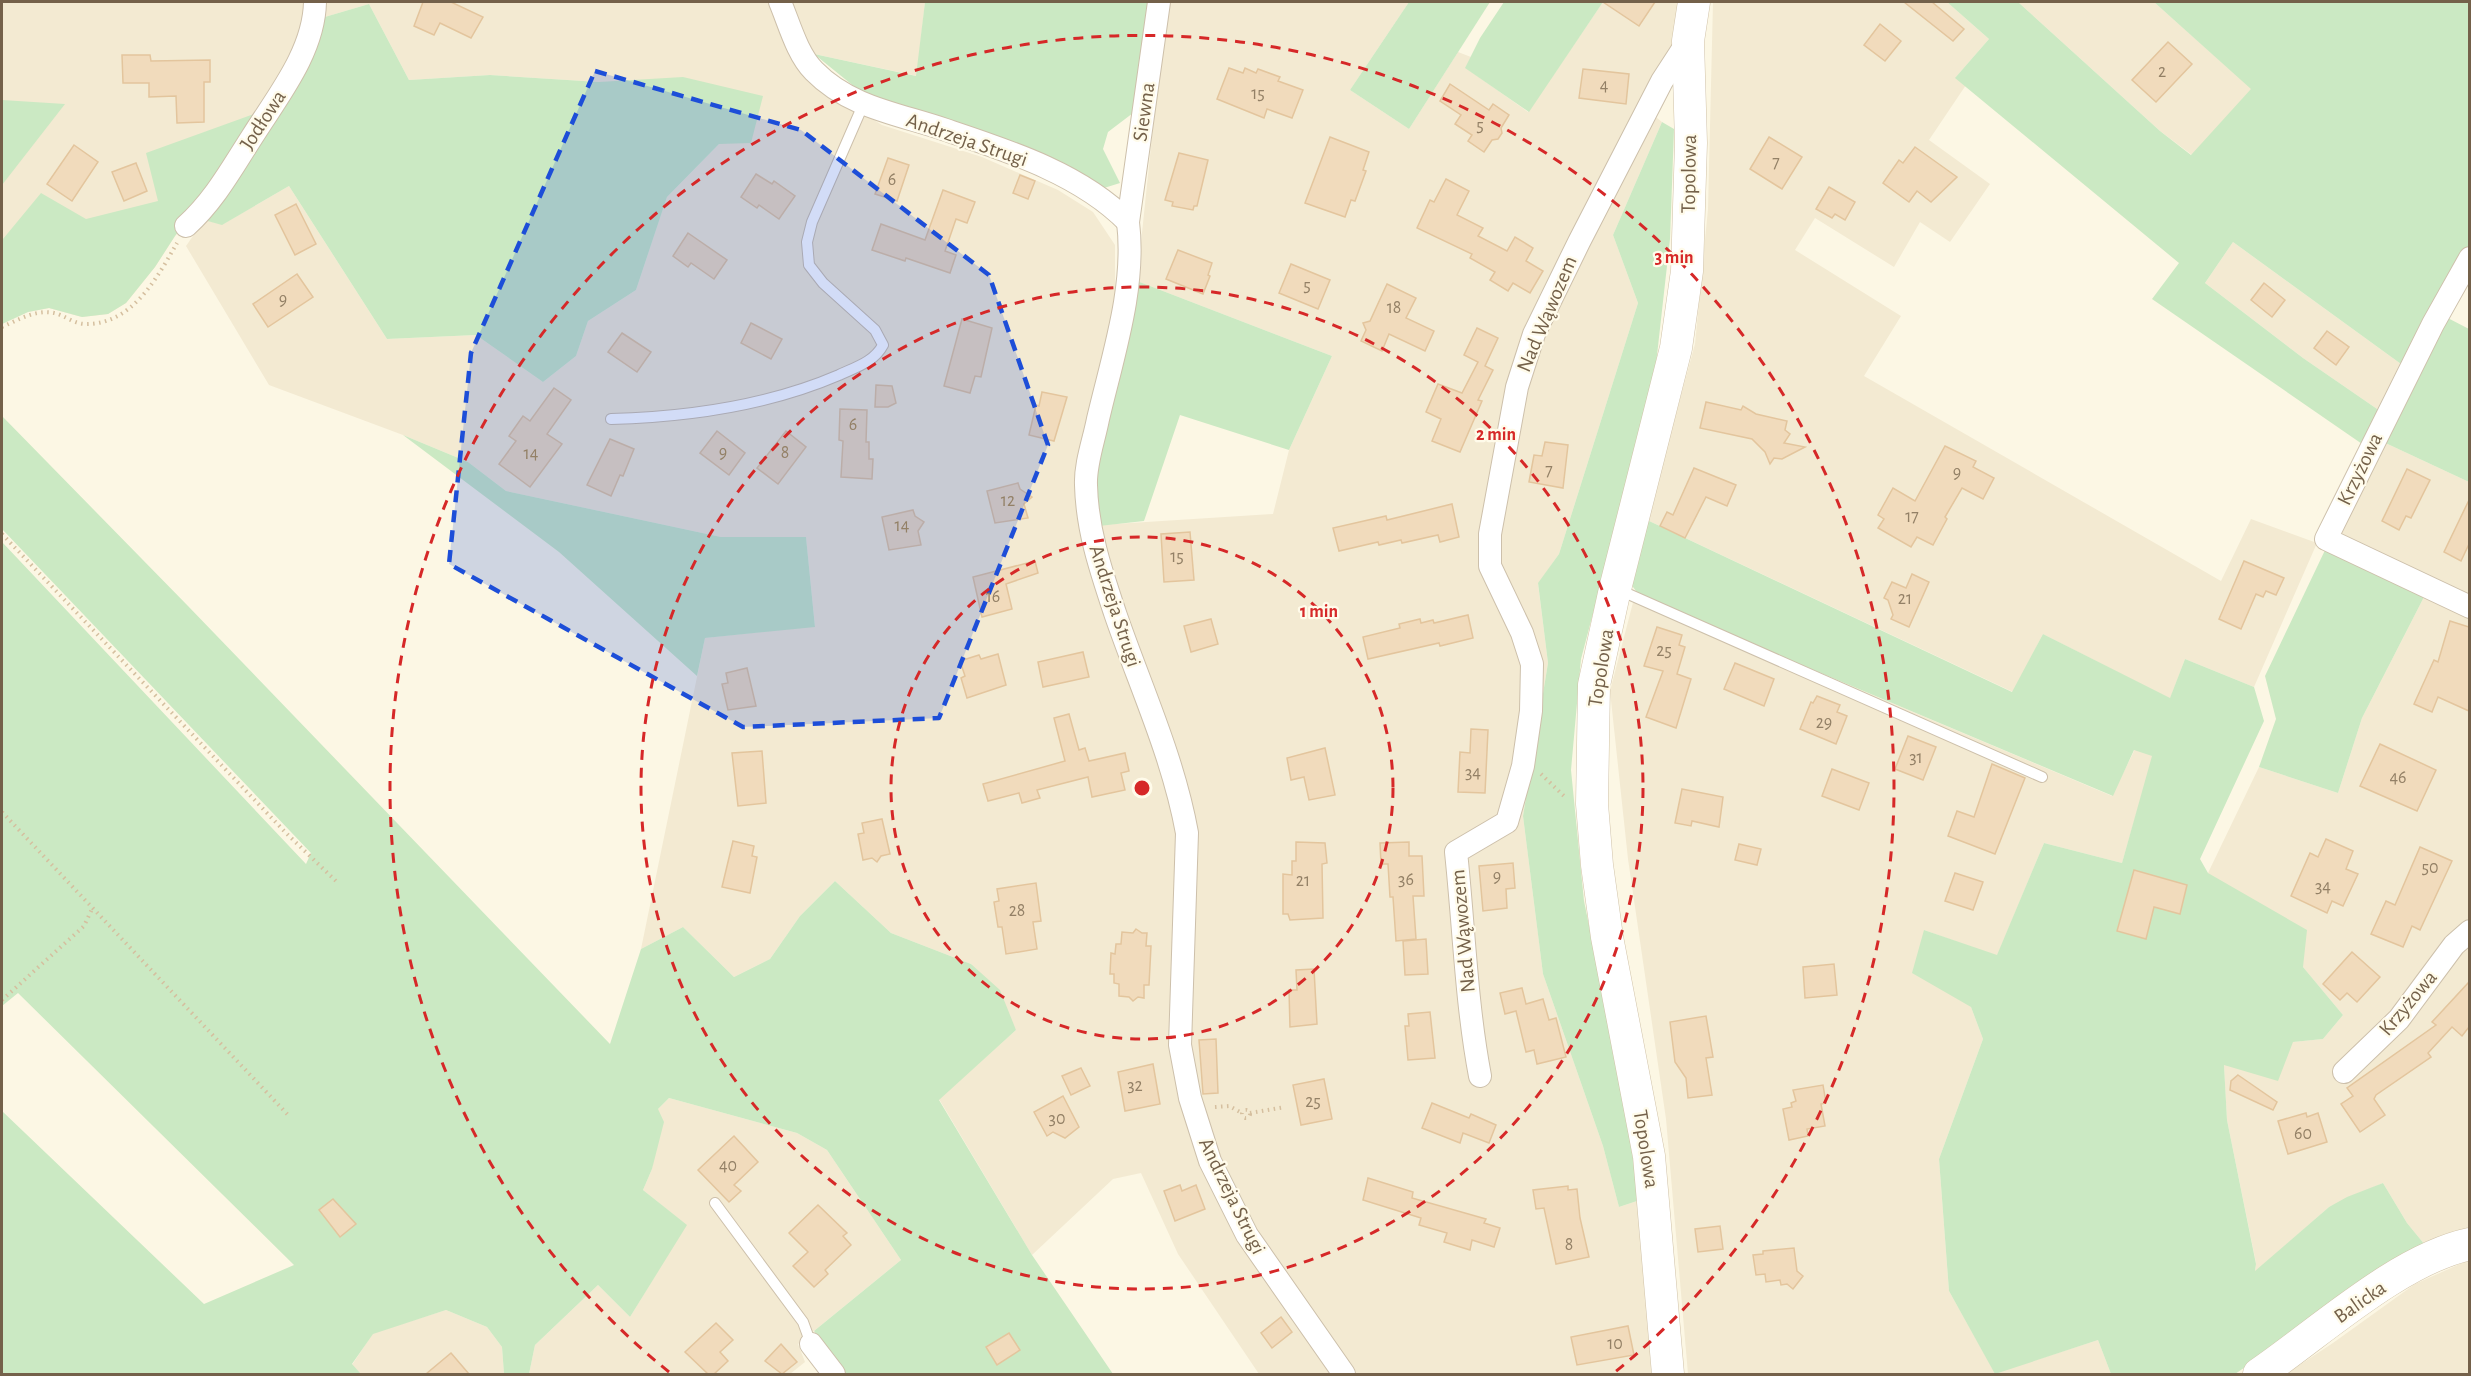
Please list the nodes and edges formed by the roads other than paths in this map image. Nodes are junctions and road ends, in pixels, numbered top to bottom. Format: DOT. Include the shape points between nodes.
graph roads {
  1 [pos="315,2"];
  2 [pos="780,2"];
  3 [pos="1159,2"];
  4 [pos="1694,2"];
  5 [pos="1688,41"];
  6 [pos="863,105"];
  7 [pos="1128,222"];
  8 [pos="186,225"];
  9 [pos="2469,258"];
  10 [pos="611,419"];
  11 [pos="1615,589"];
  12 [pos="2469,607"];
  13 [pos="2042,777"];
  14 [pos="2469,931"];
  15 [pos="2344,1072"];
  16 [pos="1480,1076"];
  17 [pos="715,1203"];
  18 [pos="2469,1244"];
  19 [pos="811,1344"];
  20 [pos="834,1374"];
  21 [pos="1344,1374"];
  22 [pos="1668,1374"];
  23 [pos="2259,1374"];
  1 -- 8 [label="street, Jodłowa" via="305,45 288,81 220,186"];
  2 -- 6 [label="street, Andrzeja Strugi" via="812,69 825,82"];
  3 -- 7 [label="street, Siewna"];
  4 -- 5 [label="street, Topolowa"];
  5 -- 11 [label="street, Topolowa" via="1691,143 1684,288 1676,348"];
  5 -- 16 [label="street, Nad Wąwozem" via="1662,81 1579,242 1534,334 1517,387 1490,534 1490,566 1522,633 1532,664 1531,711 1523,766 1507,822 1456,852 1470,1017"];
  6 -- 7 [label="street, Andrzeja Strugi" via="1032,161 1110,204"];
  6 -- 10 [label="lane" via="807,242 809,265 823,283 875,330 883,345 878,354 804,390 707,412"];
  7 -- 21 [label="street, Andrzeja Strugi" via="1128,278 1085,482 1088,521 1112,603 1170,760 1187,833 1180,1045 1190,1098 1210,1161 1247,1235"];
  9 -- 12 [label="street, Krzyżowa" via="2326,539"];
  11 -- 13 [label="lane"];
  11 -- 22 [label="street, Topolowa" via="1594,685 1594,831 1607,937 1650,1156"];
  14 -- 15 [label="street, Krzyżowa" via="2454,945 2399,1019"];
  17 -- 19 [label="lane" via="803,1322"];
  18 -- 23 [label="street, Balicka" via="2409,1268"];
  19 -- 20 [label="street"];
}
